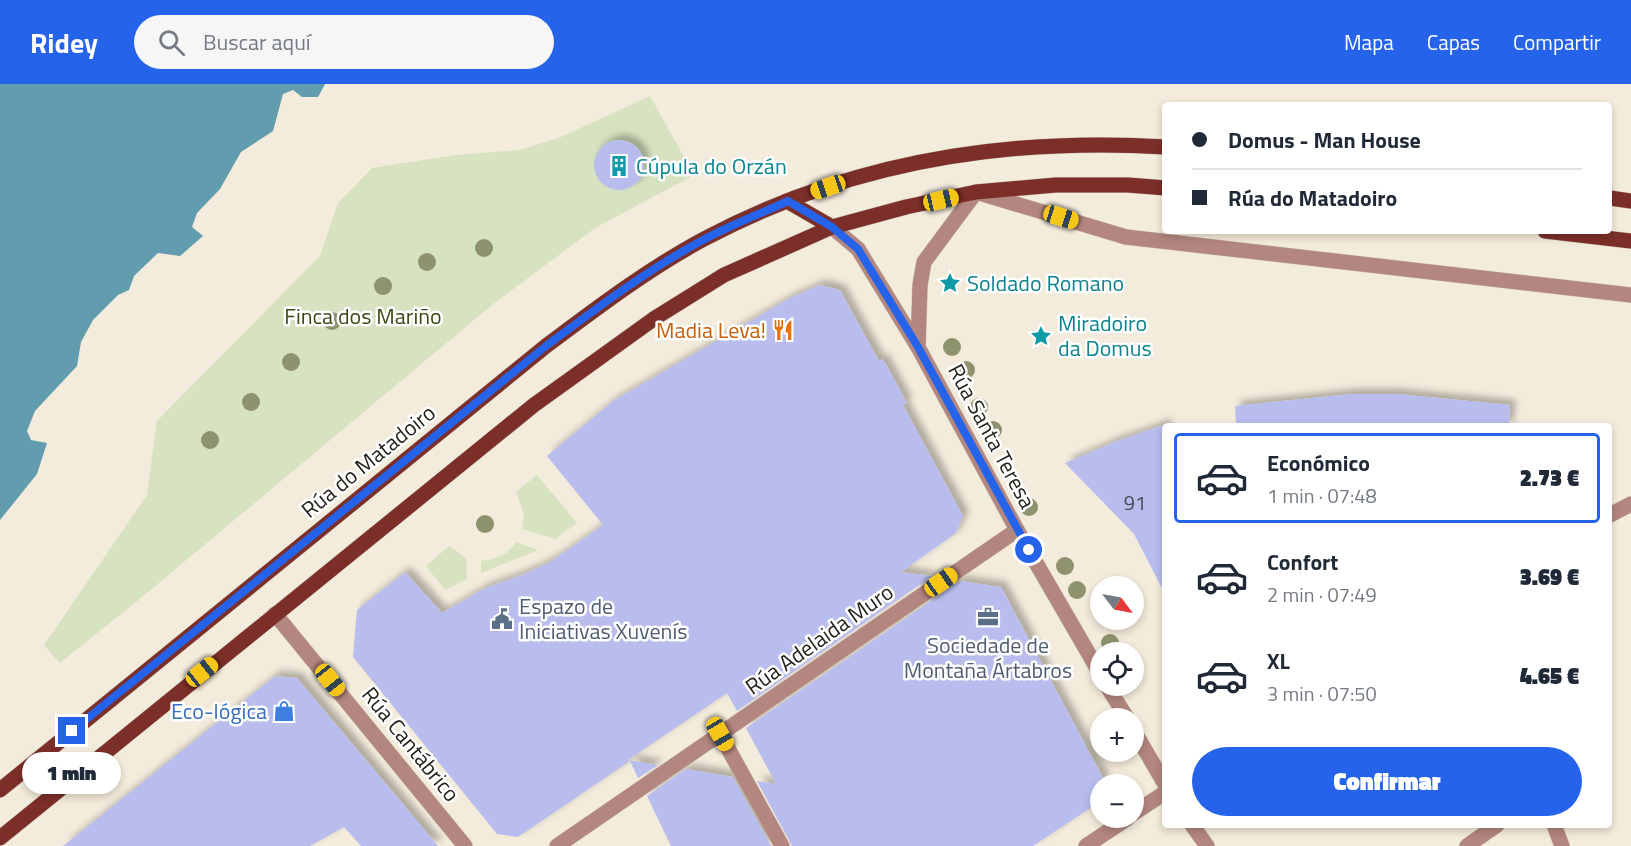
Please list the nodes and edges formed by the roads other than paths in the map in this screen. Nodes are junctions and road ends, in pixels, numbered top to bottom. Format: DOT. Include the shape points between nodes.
graph roads {
  1 [pos="1162,147"];
  2 [pos="1162,188"];
  3 [pos="976,192"];
  4 [pos="1612,198"];
  5 [pos="788,201"];
  6 [pos="1631,201"];
  7 [pos="832,227"];
  8 [pos="1571,234"];
  9 [pos="1631,241"];
  10 [pos="1631,295"];
  11 [pos="918,347"];
  12 [pos="1631,504"];
  13 [pos="1612,515"];
  14 [pos="1017,530"];
  15 [pos="275,614"];
  16 [pos="1090,656"];
  17 [pos="720,734"];
  18 [pos="1144,748"];
  19 [pos="1162,779"];
  20 [pos="0,790"];
  21 [pos="1162,795"];
  22 [pos="1144,806"];
  23 [pos="1113,828"];
  24 [pos="1194,828"];
  25 [pos="1493,828"];
  26 [pos="1555,828"];
  27 [pos="0,838"];
  28 [pos="465,846"];
  29 [pos="557,846"];
  30 [pos="782,846"];
  31 [pos="1086,846"];
  32 [pos="1207,846"];
  33 [pos="1467,846"];
  34 [pos="1562,846"];
  1 -- 5 [label="main road, Rúa do Matadoiro" via="1055,144 977,151 869,173"];
  2 -- 3 [label="main road" via="1056,184"];
  3 -- 7 [label="main road"];
  3 -- 10 [label="street" via="1126,237"];
  3 -- 11 [label="street" via="924,262"];
  4 -- 6 [label="main road"];
  5 -- 7 [label="main road"];
  5 -- 20 [label="main road, Rúa do Matadoiro" via="705,239 662,264 546,346"];
  7 -- 11 [label="street, Rúa Santa Teresa" via="858,249"];
  7 -- 15 [label="main road" via="724,275 656,318 534,405"];
  8 -- 9 [label="main road"];
  11 -- 14 [label="street, Rúa Santa Teresa"];
  12 -- 13 [label="street"];
  14 -- 16 [label="street, Rúa Santa Teresa"];
  14 -- 17 [label="street, Rúa Adelaida Muro"];
  15 -- 27 [label="main road"];
  15 -- 28 [label="street, Rúa Cantábrico"];
  17 -- 29 [label="street, Rúa Adelaida Muro"];
  17 -- 30 [label="street"];
  18 -- 19 [label="street"];
  21 -- 22 [label="street"];
  23 -- 31 [label="street"];
  24 -- 32 [label="street"];
  25 -- 33 [label="street"];
  26 -- 34 [label="street"];
}
